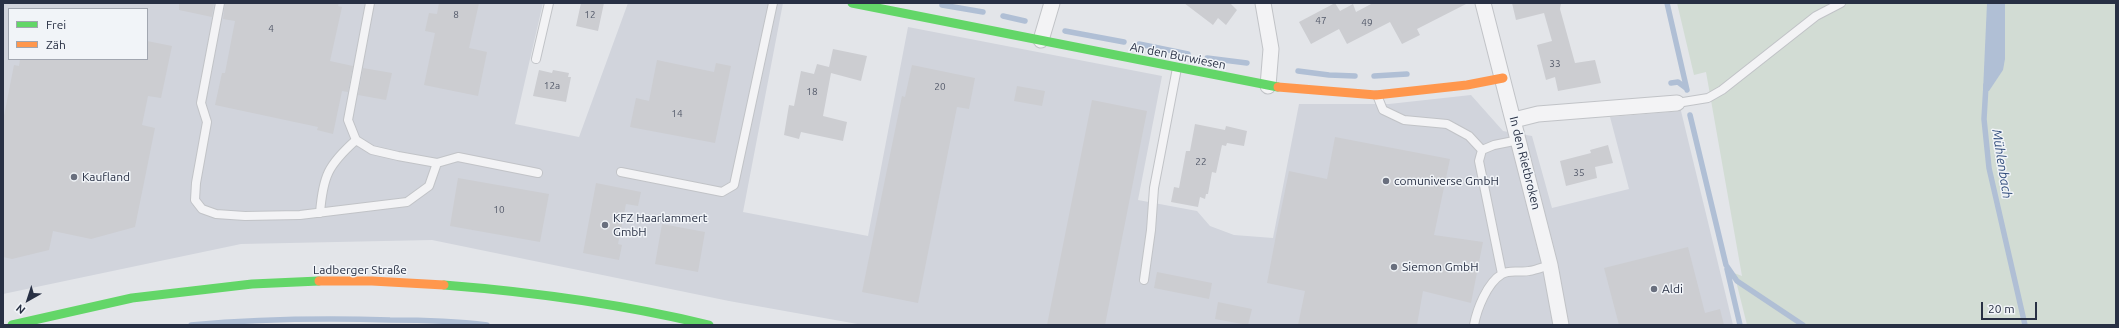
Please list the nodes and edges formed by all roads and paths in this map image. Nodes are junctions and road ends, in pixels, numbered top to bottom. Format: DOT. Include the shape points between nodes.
graph roads {
  1 [pos="220,3"];
  2 [pos="370,3"];
  3 [pos="549,3"];
  4 [pos="773,3"];
  5 [pos="852,3"];
  6 [pos="1052,3"];
  7 [pos="1263,3"];
  8 [pos="1483,3"];
  9 [pos="1841,3"];
  10 [pos="1041,40"];
  11 [pos="536,59"];
  12 [pos="1177,68"];
  13 [pos="1503,78"];
  14 [pos="1268,86"];
  15 [pos="1376,94"];
  16 [pos="1677,103"];
  17 [pos="1514,120"];
  18 [pos="356,140"];
  19 [pos="1519,140"];
  20 [pos="1482,150"];
  21 [pos="437,163"];
  22 [pos="621,172"];
  23 [pos="538,173"];
  24 [pos="320,213"];
  25 [pos="1550,265"];
  26 [pos="1502,274"];
  27 [pos="1144,280"];
  28 [pos="12,325"];
  29 [pos="709,325"];
  30 [pos="1474,325"];
  31 [pos="1561,325"];
  1 -- 24 [label="lane" via="201,103 208,122 195,200 202,209 216,214"];
  2 -- 18 [label="lane" via="348,120"];
  3 -- 11 [label="lane"];
  4 -- 22 [label="lane" via="734,185 722,192"];
  5 -- 10 [label="main road, An den Burwiesen"];
  6 -- 10 [label="street"];
  7 -- 14 [label="street" via="1271,49"];
  8 -- 13 [label="street, In den Rietbroken"];
  9 -- 16 [label="lane" via="1816,16 1722,90 1708,98"];
  10 -- 12 [label="main road, An den Burwiesen"];
  12 -- 14 [label="main road, An den Burwiesen"];
  12 -- 27 [label="lane" via="1154,188"];
  13 -- 15 [label="main road, An den Burwiesen" via="1467,85"];
  13 -- 17 [label="street, In den Rietbroken"];
  14 -- 15 [label="main road, An den Burwiesen"];
  15 -- 20 [label="lane" via="1383,110 1404,120 1448,124 1469,136"];
  16 -- 17 [label="street" via="1538,114"];
  17 -- 19 [label="street, In den Rietbroken"];
  18 -- 21 [label="lane" via="372,150"];
  18 -- 24 [label="lane" via="340,154 329,169 322,187"];
  19 -- 20 [label="lane"];
  19 -- 25 [label="street, In den Rietbroken"];
  20 -- 26 [label="lane" via="1479,161"];
  21 -- 23 [label="lane" via="458,157"];
  21 -- 24 [label="lane" via="429,186 407,202"];
  25 -- 26 [label="lane"];
  25 -- 31 [label="street, In den Rietbroken"];
  26 -- 30 [label="lane" via="1490,286"];
  28 -- 29 [label="main road, Ladberger Straße" via="139,297 212,287 346,280 436,283 519,292 580,300"];
}
